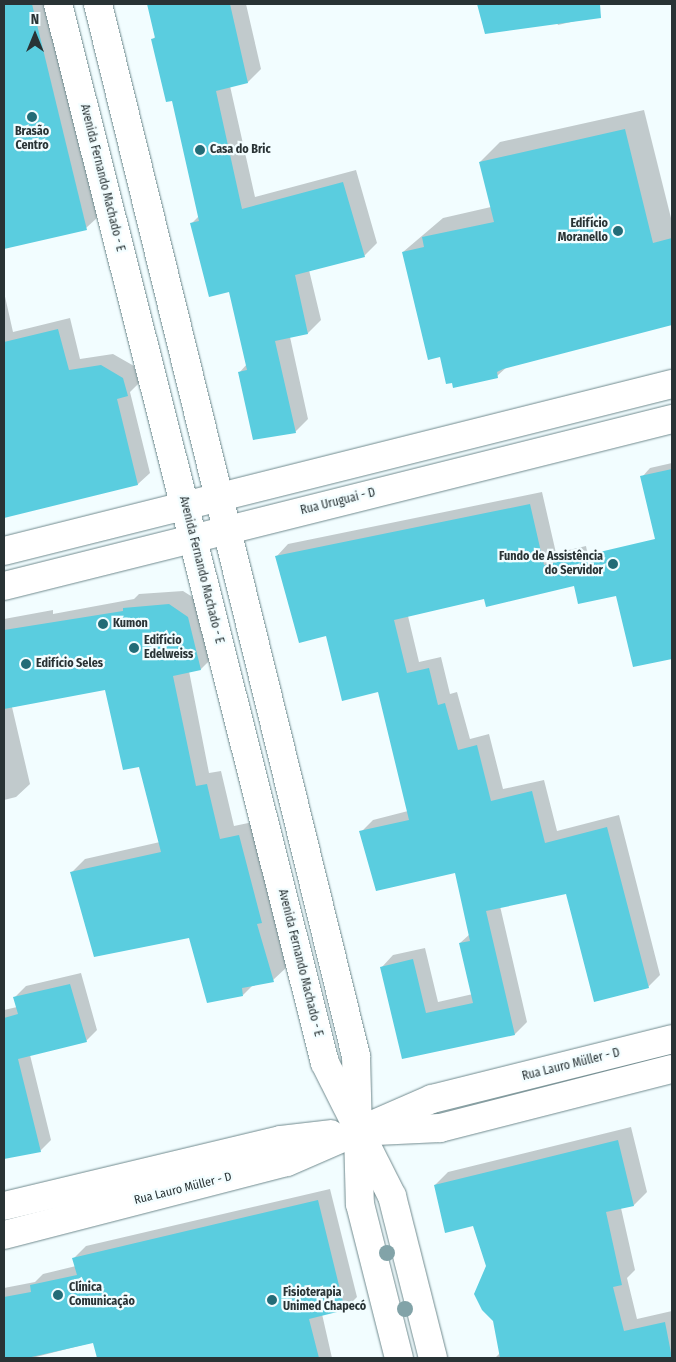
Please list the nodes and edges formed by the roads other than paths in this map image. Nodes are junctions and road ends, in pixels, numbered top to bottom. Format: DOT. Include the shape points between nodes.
graph roads {
  1 [pos="58,4"];
  2 [pos="98,4"];
  3 [pos="145,198"];
  4 [pos="109,206"];
  5 [pos="672,384"];
  6 [pos="672,418"];
  7 [pos="219,497"];
  8 [pos="184,505"];
  9 [pos="227,530"];
  10 [pos="193,539"];
  11 [pos="4,550"];
  12 [pos="4,586"];
  13 [pos="298,826"];
  14 [pos="267,833"];
  15 [pos="672,1039"];
  16 [pos="672,1069"];
  17 [pos="548,1070"];
  18 [pos="557,1098"];
  19 [pos="358,1132"];
  20 [pos="66,1191"];
  21 [pos="4,1206"];
  22 [pos="72,1217"];
  23 [pos="4,1235"];
  24 [pos="399,1358"];
  25 [pos="433,1358"];
  1 -- 4 [label="street, Avenida Fernando Machado - E"];
  2 -- 3 [label="street, Avenida Fernando Machado - E"];
  3 -- 4 [label="street"];
  3 -- 7 [label="street, Avenida Fernando Machado - E"];
  4 -- 8 [label="street, Avenida Fernando Machado - E"];
  5 -- 7 [label="street"];
  6 -- 9 [label="street, Rua Uruguai - D"];
  7 -- 8 [label="street"];
  7 -- 9 [label="street, Avenida Fernando Machado - E"];
  8 -- 10 [label="street, Avenida Fernando Machado - E"];
  8 -- 11 [label="street"];
  9 -- 10 [label="street, Rua Uruguai - D"];
  9 -- 13 [label="street, Avenida Fernando Machado - E"];
  10 -- 12 [label="street, Rua Uruguai - D"];
  10 -- 14 [label="street, Avenida Fernando Machado - E"];
  13 -- 14 [label="street"];
  13 -- 19 [label="street, Avenida Fernando Machado - E" via="356,1056"];
  14 -- 19 [label="street, Avenida Fernando Machado - E" via="325,1063"];
  15 -- 17 [label="street, Rua Lauro Müller - D"];
  16 -- 18 [label="street, Rua Lauro Müller - D"];
  17 -- 18 [label="street"];
  17 -- 19 [label="street, Rua Lauro Müller - D" via="432,1099"];
  18 -- 19 [label="street, Rua Lauro Müller - D" via="440,1128"];
  19 -- 20 [label="street, Rua Lauro Müller - D" via="281,1140"];
  19 -- 22 [label="street, Rua Lauro Müller - D" via="287,1162"];
  19 -- 24 [label="street, Avenida Fernando Machado - E" via="360,1204"];
  19 -- 25 [label="street, Avenida Fernando Machado - E" via="392,1196"];
  20 -- 21 [label="street, Rua Lauro Müller - D"];
  20 -- 22 [label="street"];
  22 -- 23 [label="street, Rua Lauro Müller - D"];
}
